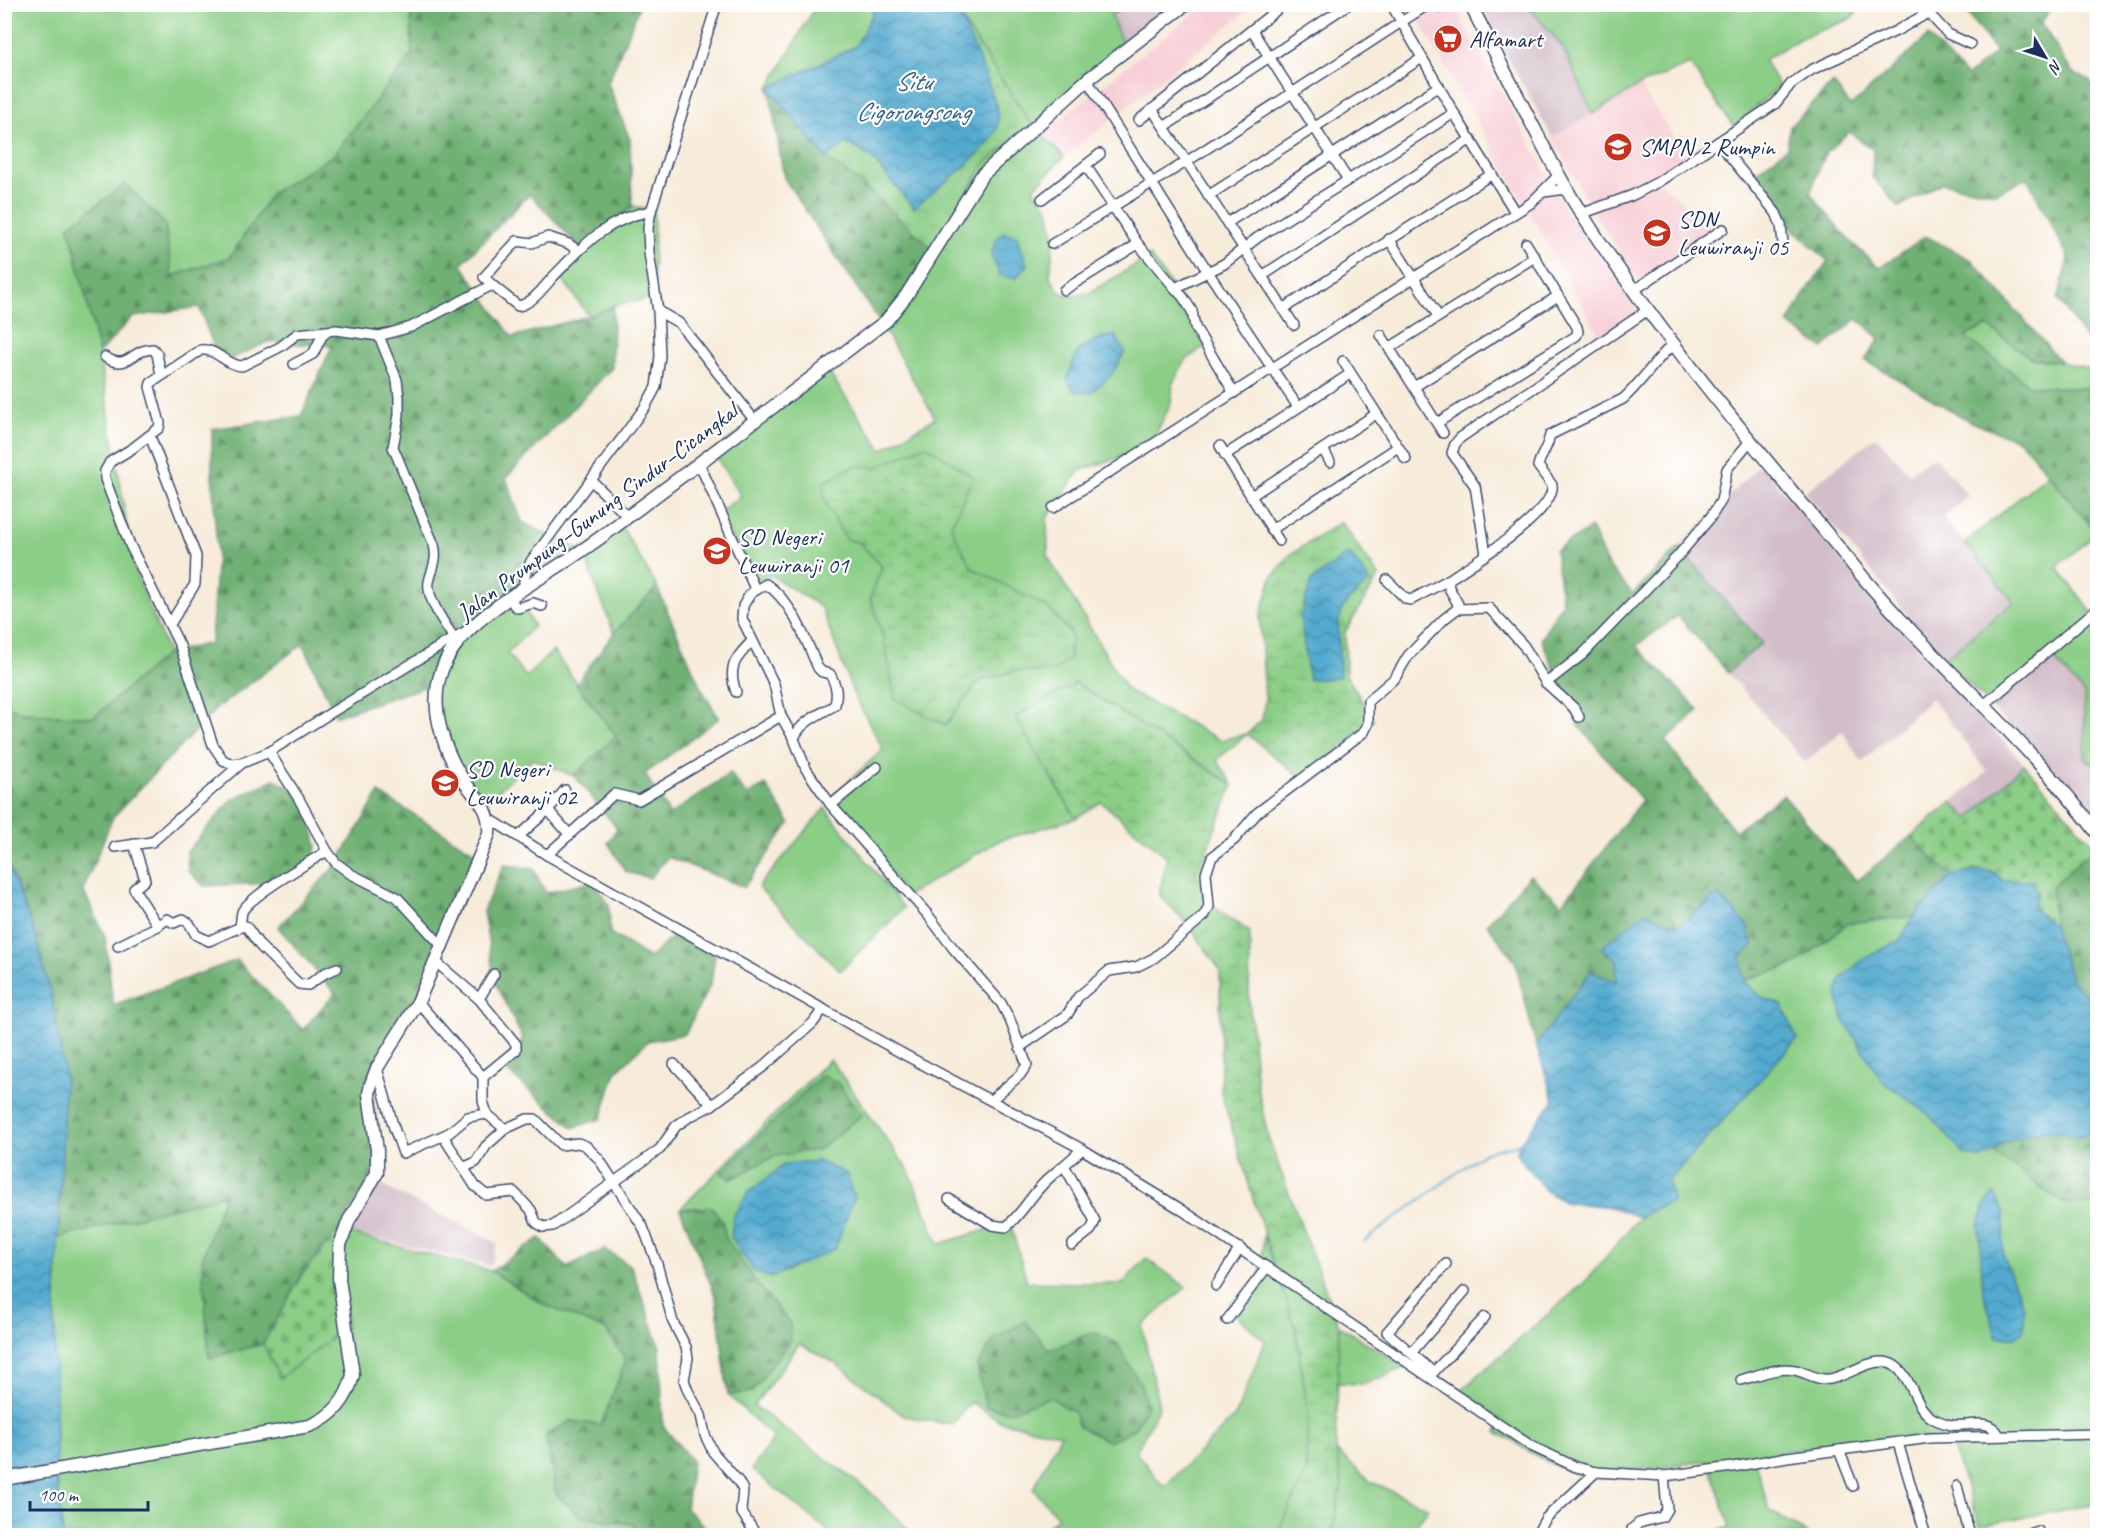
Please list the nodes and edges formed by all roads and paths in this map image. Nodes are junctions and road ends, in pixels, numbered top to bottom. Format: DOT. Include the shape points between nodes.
graph roads {
  1 [pos="717,4"];
  2 [pos="1186,4"];
  3 [pos="1284,4"];
  4 [pos="1338,4"];
  5 [pos="1349,4"];
  6 [pos="1391,4"];
  7 [pos="1449,4"];
  8 [pos="1470,4"];
  9 [pos="1920,4"];
  10 [pos="1429,5"];
  11 [pos="1928,13"];
  12 [pos="1402,22"];
  13 [pos="1316,24"];
  14 [pos="1252,30"];
  15 [pos="1970,44"];
  16 [pos="1270,58"];
  17 [pos="1422,58"];
  18 [pos="1087,80"];
  19 [pos="1439,86"];
  20 [pos="1292,93"];
  21 [pos="1152,110"];
  22 [pos="1454,112"];
  23 [pos="1139,120"];
  24 [pos="1164,127"];
  25 [pos="1314,128"];
  26 [pos="1471,139"];
  27 [pos="1718,142"];
  28 [pos="1100,154"];
  29 [pos="1331,155"];
  30 [pos="1186,162"];
  31 [pos="1086,166"];
  32 [pos="1492,174"];
  33 [pos="1558,176"];
  34 [pos="1348,180"];
  35 [pos="1152,183"];
  36 [pos="1566,189"];
  37 [pos="1544,192"];
  38 [pos="1208,196"];
  39 [pos="1042,200"];
  40 [pos="1113,206"];
  41 [pos="651,211"];
  42 [pos="1515,212"];
  43 [pos="1581,214"];
  44 [pos="1227,223"];
  45 [pos="1723,230"];
  46 [pos="1389,239"];
  47 [pos="1526,243"];
  48 [pos="1783,243"];
  49 [pos="1052,244"];
  50 [pos="1138,244"];
  51 [pos="1244,249"];
  52 [pos="578,251"];
  53 [pos="1535,257"];
  54 [pos="1208,272"];
  55 [pos="1262,276"];
  56 [pos="1413,277"];
  57 [pos="492,285"];
  58 [pos="1174,288"];
  59 [pos="1064,290"];
  60 [pos="1633,291"];
  61 [pos="1558,296"];
  62 [pos="1283,309"];
  63 [pos="1648,310"];
  64 [pos="658,311"];
  65 [pos="1438,316"];
  66 [pos="1294,325"];
  67 [pos="327,332"];
  68 [pos="1381,334"];
  69 [pos="379,336"];
  70 [pos="1674,343"];
  71 [pos="1389,348"];
  72 [pos="105,357"];
  73 [pos="1343,361"];
  74 [pos="294,364"];
  75 [pos="1272,368"];
  76 [pos="1350,374"];
  77 [pos="161,375"];
  78 [pos="1414,387"];
  79 [pos="1234,393"];
  80 [pos="1298,407"];
  81 [pos="1376,414"];
  82 [pos="755,421"];
  83 [pos="1437,423"];
  84 [pos="1443,433"];
  85 [pos="150,436"];
  86 [pos="1750,441"];
  87 [pos="1220,446"];
  88 [pos="1398,447"];
  89 [pos="1323,449"];
  90 [pos="1225,455"];
  91 [pos="1406,459"];
  92 [pos="1330,462"];
  93 [pos="699,463"];
  94 [pos="591,480"];
  95 [pos="1251,496"];
  96 [pos="1053,508"];
  97 [pos="627,516"];
  98 [pos="1272,530"];
  99 [pos="1279,541"];
  100 [pos="1486,555"];
  101 [pos="1387,580"];
  102 [pos="1448,580"];
  103 [pos="524,587"];
  104 [pos="755,589"];
  105 [pos="511,596"];
  106 [pos="542,606"];
  107 [pos="2097,608"];
  108 [pos="1457,609"];
  109 [pos="170,624"];
  110 [pos="472,627"];
  111 [pos="454,638"];
  112 [pos="752,641"];
  113 [pos="1546,683"];
  114 [pos="736,692"];
  115 [pos="1984,705"];
  116 [pos="781,716"];
  117 [pos="1579,717"];
  118 [pos="794,739"];
  119 [pos="269,752"];
  120 [pos="242,763"];
  121 [pos="877,767"];
  122 [pos="565,790"];
  123 [pos="831,805"];
  124 [pos="548,810"];
  125 [pos="490,819"];
  126 [pos="2097,834"];
  127 [pos="570,835"];
  128 [pos="519,836"];
  129 [pos="134,844"];
  130 [pos="115,847"];
  131 [pos="327,850"];
  132 [pos="548,855"];
  133 [pos="158,926"];
  134 [pos="240,926"];
  135 [pos="118,946"];
  136 [pos="442,946"];
  137 [pos="436,962"];
  138 [pos="337,968"];
  139 [pos="494,974"];
  140 [pos="479,999"];
  141 [pos="418,1002"];
  142 [pos="823,1009"];
  143 [pos="1020,1047"];
  144 [pos="674,1064"];
  145 [pos="377,1068"];
  146 [pos="483,1077"];
  147 [pos="991,1100"];
  148 [pos="712,1105"];
  149 [pos="487,1114"];
  150 [pos="505,1129"];
  151 [pos="443,1136"];
  152 [pos="1082,1149"];
  153 [pos="1065,1167"];
  154 [pos="463,1168"];
  155 [pos="613,1182"];
  156 [pos="950,1199"];
  157 [pos="1072,1245"];
  158 [pos="1240,1248"];
  159 [pos="1446,1264"];
  160 [pos="1267,1267"];
  161 [pos="1216,1286"];
  162 [pos="1465,1291"];
  163 [pos="1485,1317"];
  164 [pos="1227,1320"];
  165 [pos="1411,1353"];
  166 [pos="1431,1374"];
  167 [pos="1741,1380"];
  168 [pos="2097,1434"];
  169 [pos="1999,1435"];
  170 [pos="1898,1443"];
  171 [pos="1839,1450"];
  172 [pos="1596,1473"];
  173 [pos="1664,1476"];
  174 [pos="4,1479"];
  175 [pos="1853,1486"];
  176 [pos="1957,1486"];
  177 [pos="753,1536"];
  178 [pos="1536,1536"];
  179 [pos="1632,1536"];
  180 [pos="1926,1536"];
  181 [pos="1970,1536"];
  182 [pos="2022,1536"];
  183 [pos="2039,1536"];
  1 -- 41 [label="street"];
  2 -- 18 [label="main road, Jalan Prumpung–Gunung Sindur–Cicangkal"];
  3 -- 14 [label="street"];
  4 -- 13 [label="street"];
  5 -- 13 [label="street"];
  6 -- 12 [label="street"];
  7 -- 10 [label="street"];
  8 -- 33 [label="main road"];
  9 -- 11 [label="street"];
  10 -- 12 [label="street"];
  11 -- 15 [label="street" via="1948,34"];
  11 -- 27 [label="street" via="1811,70 1791,84 1774,104"];
  12 -- 17 [label="street"];
  12 -- 20 [label="street"];
  13 -- 16 [label="street"];
  14 -- 16 [label="street"];
  14 -- 21 [label="street"];
  16 -- 20 [label="street"];
  16 -- 24 [label="street"];
  17 -- 19 [label="street"];
  17 -- 25 [label="street"];
  18 -- 35 [label="street"];
  18 -- 82 [label="main road, Jalan Prumpung–Gunung Sindur–Cicangkal" via="982,175 886,321"];
  19 -- 22 [label="street"];
  19 -- 29 [label="street"];
  20 -- 25 [label="street"];
  20 -- 30 [label="street"];
  21 -- 23 [label="street"];
  21 -- 24 [label="street"];
  22 -- 26 [label="street"];
  22 -- 34 [label="street"];
  24 -- 30 [label="street"];
  25 -- 29 [label="street"];
  25 -- 38 [label="street"];
  26 -- 32 [label="street"];
  26 -- 55 [label="street"];
  27 -- 43 [label="street" via="1658,182"];
  27 -- 48 [label="street" via="1776,213"];
  28 -- 31 [label="street"];
  29 -- 34 [label="street"];
  29 -- 44 [label="street"];
  30 -- 35 [label="street"];
  30 -- 38 [label="street"];
  31 -- 39 [label="street"];
  31 -- 40 [label="street"];
  32 -- 42 [label="street"];
  32 -- 46 [label="street"];
  33 -- 36 [label="main road"];
  33 -- 37 [label="street"];
  34 -- 51 [label="street"];
  35 -- 40 [label="street"];
  35 -- 54 [label="street"];
  36 -- 37 [label="street"];
  36 -- 43 [label="main road"];
  37 -- 42 [label="street"];
  38 -- 44 [label="street"];
  40 -- 49 [label="street"];
  40 -- 50 [label="street"];
  41 -- 52 [label="street" via="620,219"];
  41 -- 64 [label="street" via="648,228"];
  42 -- 56 [label="street"];
  43 -- 60 [label="main road"];
  44 -- 51 [label="street"];
  45 -- 60 [label="street"];
  46 -- 56 [label="street"];
  46 -- 62 [label="street"];
  47 -- 53 [label="street"];
  50 -- 58 [label="street"];
  50 -- 59 [label="street"];
  51 -- 54 [label="street"];
  51 -- 55 [label="street"];
  52 -- 57 [label="street" via="522,305 518,306"];
  52 -- 57 [label="street" via="548,237 532,243 518,242 484,277"];
  53 -- 61 [label="street"];
  53 -- 65 [label="street"];
  54 -- 58 [label="street"];
  54 -- 75 [label="street"];
  55 -- 62 [label="street"];
  56 -- 65 [label="street"];
  56 -- 75 [label="street"];
  57 -- 69 [label="street" via="411,327"];
  58 -- 79 [label="street" via="1188,304 1195,327"];
  60 -- 63 [label="main road"];
  61 -- 78 [label="street"];
  61 -- 83 [label="street" via="1577,327 1576,336"];
  62 -- 66 [label="street"];
  63 -- 70 [label="main road"];
  63 -- 100 [label="street" via="1455,444 1452,453 1475,486"];
  64 -- 82 [label="street" via="678,323"];
  64 -- 94 [label="street" via="660,356 656,387"];
  65 -- 71 [label="street"];
  67 -- 69 [label="street"];
  67 -- 74 [label="street" via="313,354"];
  67 -- 77 [label="street" via="297,334 242,366 201,350"];
  68 -- 71 [label="street"];
  69 -- 111 [label="street" via="397,380 399,415 393,447 436,555 430,597"];
  70 -- 86 [label="main road"];
  70 -- 100 [label="street" via="1623,399 1550,435 1538,466 1552,486 1551,498 1515,535"];
  71 -- 78 [label="street"];
  72 -- 77 [label="street" via="124,363 144,349 153,349"];
  73 -- 76 [label="street"];
  75 -- 79 [label="street"];
  75 -- 80 [label="street"];
  76 -- 80 [label="street"];
  76 -- 81 [label="street"];
  77 -- 85 [label="street" via="150,387 160,423"];
  78 -- 83 [label="street"];
  79 -- 96 [label="street"];
  80 -- 90 [label="street"];
  81 -- 88 [label="street"];
  81 -- 89 [label="street"];
  82 -- 93 [label="main road, Jalan Prumpung–Gunung Sindur–Cicangkal"];
  83 -- 84 [label="street"];
  85 -- 109 [label="street" via="196,556 195,584"];
  85 -- 109 [label="street" via="110,462 105,479 130,545"];
  86 -- 113 [label="street" via="1726,469 1721,501 1710,518 1582,654"];
  86 -- 115 [label="main road" via="1864,578"];
  87 -- 90 [label="street"];
  88 -- 91 [label="street"];
  88 -- 98 [label="street"];
  89 -- 92 [label="street"];
  89 -- 95 [label="street"];
  90 -- 95 [label="street"];
  93 -- 97 [label="main road, Jalan Prumpung–Gunung Sindur–Cicangkal"];
  93 -- 104 [label="street"];
  94 -- 97 [label="street"];
  94 -- 103 [label="street" via="531,561"];
  95 -- 98 [label="street"];
  97 -- 103 [label="main road, Jalan Prumpung–Gunung Sindur–Cicangkal" via="585,549"];
  98 -- 99 [label="street"];
  100 -- 102 [label="street"];
  101 -- 102 [label="street" via="1411,600"];
  102 -- 108 [label="street"];
  103 -- 105 [label="main road, Jalan Prumpung–Gunung Sindur–Cicangkal"];
  104 -- 112 [label="street" via="742,614"];
  104 -- 118 [label="street" via="766,584 781,597 799,623 818,668 830,674 837,688 835,705 804,724"];
  105 -- 106 [label="street" via="518,608 533,603"];
  105 -- 110 [label="main road, Jalan Prumpung–Gunung Sindur–Cicangkal"];
  107 -- 115 [label="street"];
  108 -- 113 [label="street" via="1489,608 1524,646"];
  108 -- 143 [label="street" via="1408,657 1395,678 1368,701 1364,732 1257,813 1212,858 1206,873 1209,907 1204,916 1154,958 1136,967 1109,971 1078,997 1067,1015"];
  109 -- 120 [label="street" via="213,746 223,760"];
  110 -- 111 [label="street"];
  110 -- 125 [label="main road, Jalan Prumpung–Gunung Sindur–Cicangkal" via="443,665 437,686 437,713 460,775"];
  111 -- 119 [label="street"];
  112 -- 114 [label="street" via="735,659 731,680"];
  112 -- 116 [label="street" via="774,684"];
  113 -- 117 [label="street"];
  115 -- 126 [label="main road" via="2064,791"];
  116 -- 118 [label="street"];
  116 -- 127 [label="street" via="639,800 614,794"];
  118 -- 123 [label="street" via="806,769"];
  119 -- 120 [label="street"];
  119 -- 131 [label="street"];
  120 -- 129 [label="street" via="152,842"];
  121 -- 123 [label="street"];
  122 -- 124 [label="street"];
  123 -- 143 [label="street" via="1001,1003"];
  124 -- 127 [label="street"];
  124 -- 128 [label="street"];
  125 -- 128 [label="street"];
  125 -- 136 [label="main road" via="489,834"];
  127 -- 132 [label="street"];
  128 -- 132 [label="street"];
  129 -- 130 [label="street"];
  129 -- 133 [label="street" via="145,880 134,889"];
  131 -- 134 [label="street" via="247,906"];
  131 -- 136 [label="street" via="351,874 397,897"];
  132 -- 142 [label="street"];
  133 -- 134 [label="street" via="167,919 174,923 183,919 196,935 208,941"];
  133 -- 135 [label="street"];
  134 -- 138 [label="street" via="250,929 260,946 299,984 308,985"];
  136 -- 137 [label="main road"];
  137 -- 140 [label="street"];
  137 -- 141 [label="main road"];
  139 -- 140 [label="street"];
  140 -- 146 [label="street" via="516,1044 516,1050"];
  141 -- 145 [label="main road"];
  141 -- 146 [label="street"];
  142 -- 147 [label="street"];
  142 -- 148 [label="street" via="813,1023"];
  143 -- 147 [label="street" via="1026,1069"];
  144 -- 148 [label="street"];
  145 -- 151 [label="street" via="403,1153"];
  145 -- 174 [label="main road" via="369,1094 377,1173 340,1245 339,1279 353,1375 336,1410 309,1426"];
  146 -- 149 [label="street"];
  147 -- 152 [label="street"];
  148 -- 155 [label="street" via="676,1126 660,1149"];
  149 -- 150 [label="street"];
  149 -- 151 [label="street" via="468,1117"];
  150 -- 154 [label="street" via="486,1146 476,1162"];
  150 -- 155 [label="street" via="535,1119 561,1145 586,1146"];
  151 -- 154 [label="street"];
  152 -- 153 [label="street"];
  152 -- 158 [label="street"];
  153 -- 156 [label="street" via="1045,1182 1006,1227 992,1224"];
  153 -- 157 [label="street" via="1095,1221 1091,1230"];
  154 -- 155 [label="street" via="486,1195 514,1192 543,1227 553,1226"];
  155 -- 177 [label="street" via="643,1227 673,1322 686,1347 684,1380 713,1452 738,1481 741,1511"];
  158 -- 160 [label="street"];
  158 -- 161 [label="street"];
  159 -- 165 [label="street" via="1387,1332"];
  160 -- 164 [label="street"];
  160 -- 166 [label="street"];
  162 -- 165 [label="street"];
  163 -- 166 [label="street"];
  165 -- 166 [label="street"];
  166 -- 172 [label="street" via="1531,1446"];
  167 -- 169 [label="street" via="1781,1369 1828,1380 1885,1363 1894,1365 1905,1376 1926,1413 1934,1419 1953,1425 1990,1425"];
  168 -- 169 [label="street"];
  169 -- 170 [label="street"];
  170 -- 171 [label="street"];
  170 -- 180 [label="street"];
  171 -- 173 [label="street"];
  171 -- 175 [label="street"];
  172 -- 173 [label="street"];
  172 -- 178 [label="street" via="1545,1518"];
  173 -- 179 [label="street" via="1667,1509 1662,1517 1640,1523 1632,1530"];
  176 -- 181 [label="street"];
  182 -- 183 [label="street" via="2038,1530"];
}
